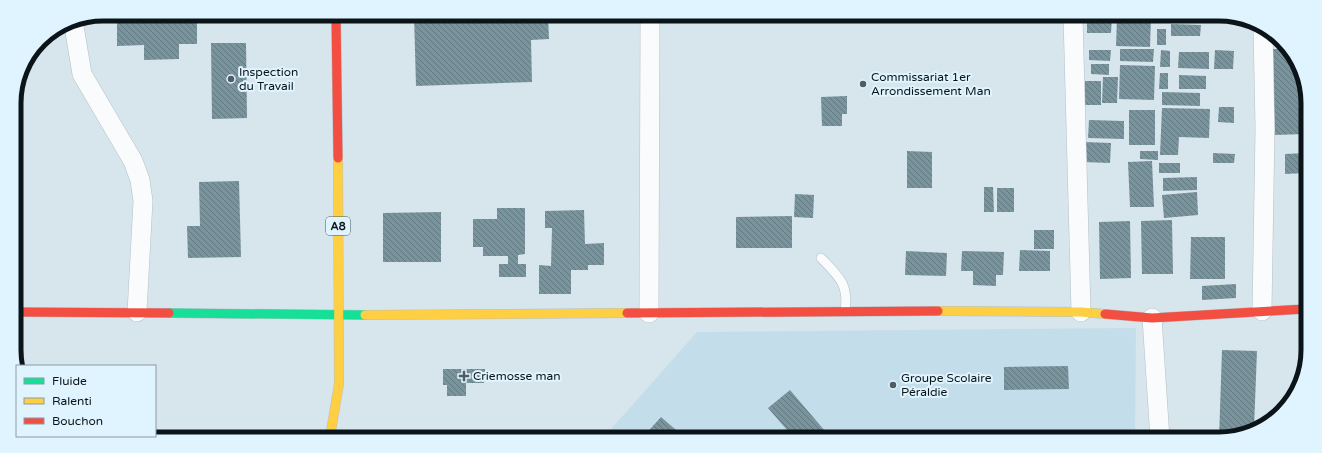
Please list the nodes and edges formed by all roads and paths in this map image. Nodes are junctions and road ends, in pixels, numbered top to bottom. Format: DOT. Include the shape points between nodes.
graph roads {
  1 [pos="336,21"];
  2 [pos="650,21"];
  3 [pos="1073,21"];
  4 [pos="74,26"];
  5 [pos="1263,34"];
  6 [pos="822,258"];
  7 [pos="1301,309"];
  8 [pos="845,311"];
  9 [pos="1262,311"];
  10 [pos="21,312"];
  11 [pos="137,312"];
  12 [pos="1081,312"];
  13 [pos="649,313"];
  14 [pos="340,315"];
  15 [pos="1152,318"];
  16 [pos="331,432"];
  17 [pos="1160,432"];
  1 -- 14 [label="street, A8"];
  2 -- 13 [label="street"];
  3 -- 12 [label="street"];
  4 -- 11 [label="street" via="82,74 133,161 140,180 144,201"];
  5 -- 9 [label="street" via="1265,129"];
  6 -- 8 [label="lane" via="841,280 847,296"];
  7 -- 9 [label="street"];
  8 -- 12 [label="street"];
  8 -- 13 [label="street"];
  9 -- 15 [label="street"];
  10 -- 11 [label="street"];
  11 -- 14 [label="street"];
  12 -- 15 [label="street"];
  13 -- 14 [label="street"];
  14 -- 16 [label="street, A8" via="339,384"];
  15 -- 17 [label="street"];
}
